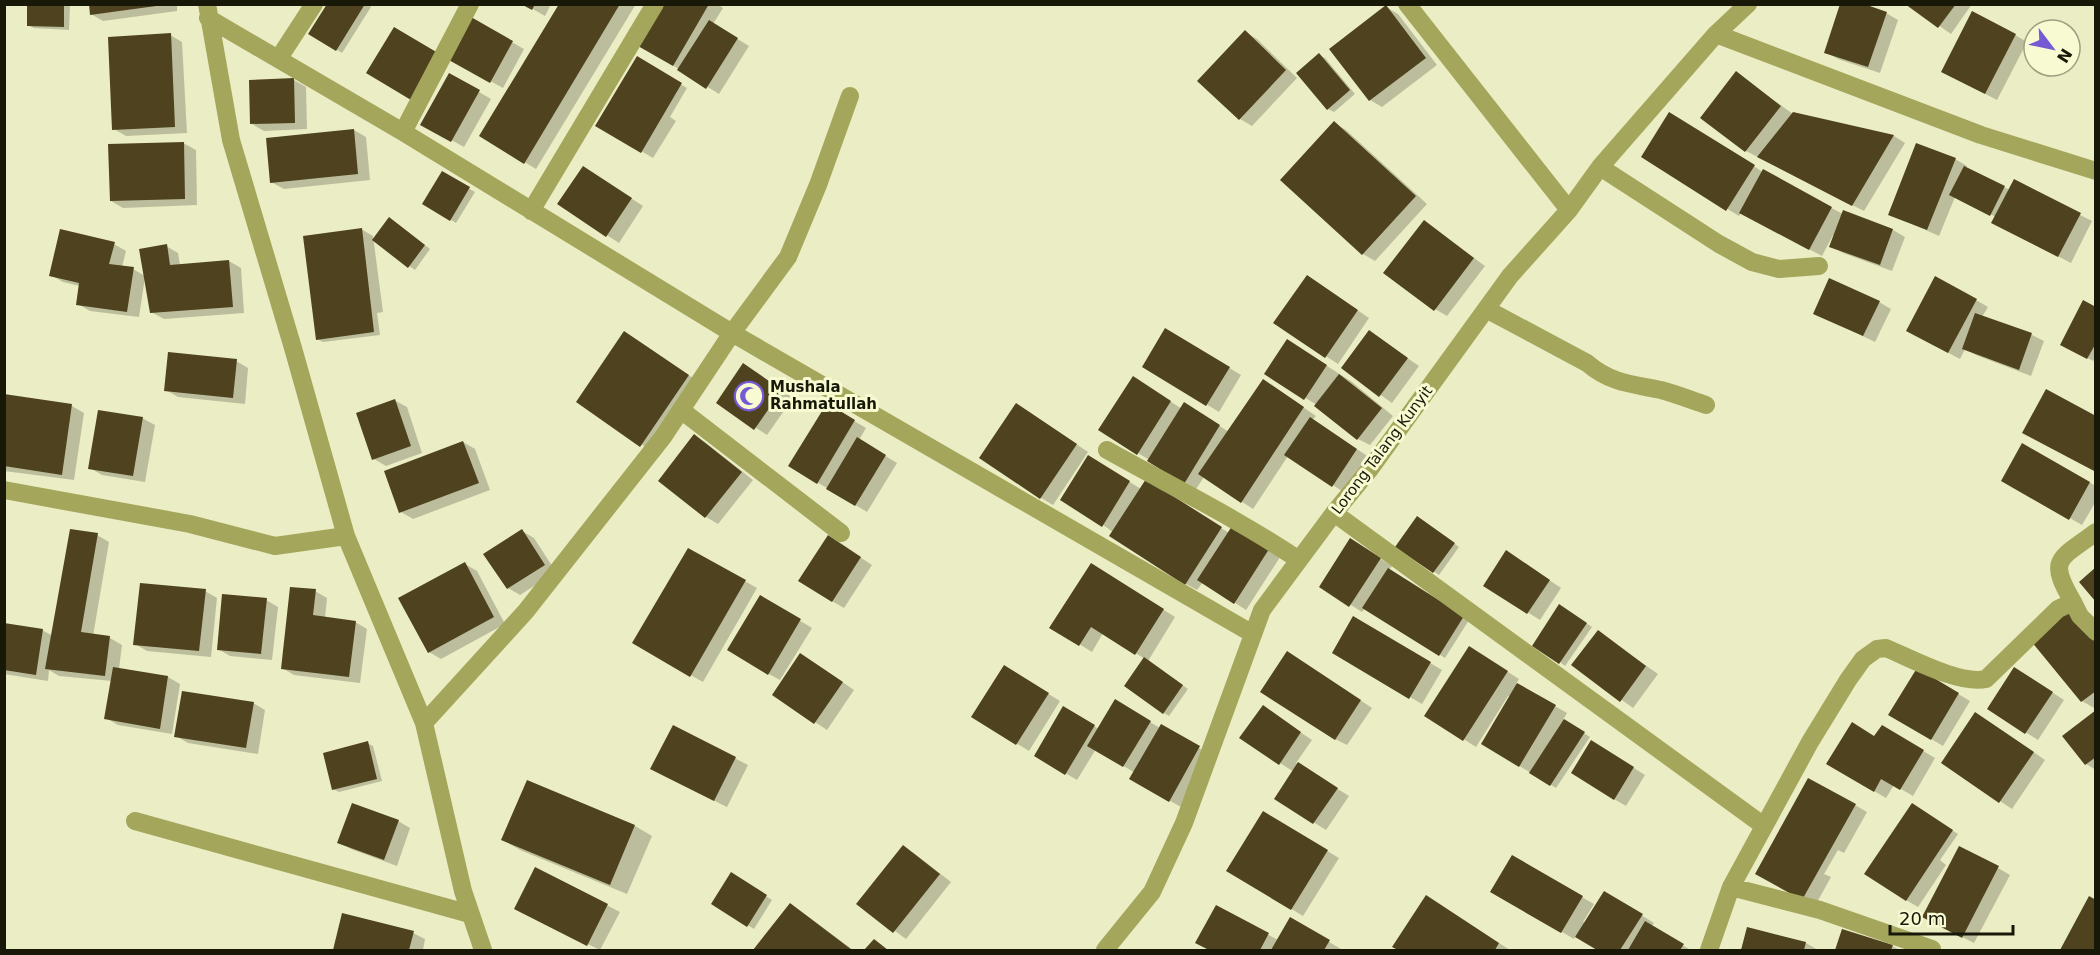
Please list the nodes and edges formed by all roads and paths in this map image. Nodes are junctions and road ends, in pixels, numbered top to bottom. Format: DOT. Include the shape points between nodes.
graph roads {
  1 [pos="314,4"];
  2 [pos="470,4"];
  3 [pos="655,4"];
  4 [pos="1407,4"];
  5 [pos="1748,4"];
  6 [pos="207,11"];
  7 [pos="1716,34"];
  8 [pos="279,58"];
  9 [pos="850,96"];
  10 [pos="403,132"];
  11 [pos="1600,167"];
  12 [pos="2096,171"];
  13 [pos="1569,210"];
  14 [pos="531,211"];
  15 [pos="1819,266"];
  16 [pos="1486,309"];
  17 [pos="732,333"];
  18 [pos="1706,405"];
  19 [pos="681,410"];
  20 [pos="1107,450"];
  21 [pos="4,490"];
  22 [pos="1334,513"];
  23 [pos="2096,532"];
  24 [pos="841,533"];
  25 [pos="346,536"];
  26 [pos="1299,560"];
  27 [pos="2073,602"];
  28 [pos="2096,632"];
  29 [pos="1253,634"];
  30 [pos="424,723"];
  31 [pos="135,821"];
  32 [pos="1764,826"];
  33 [pos="1731,887"];
  34 [pos="470,914"];
  35 [pos="1932,949"];
  36 [pos="483,951"];
  37 [pos="1105,951"];
  38 [pos="1709,951"];
  1 -- 8 [label="street"];
  2 -- 10 [label="street"];
  3 -- 14 [label="street"];
  4 -- 13 [label="street"];
  5 -- 7 [label="street, Lorong Talang Kunyit"];
  6 -- 8 [label="street"];
  6 -- 25 [label="street" via="231,140"];
  7 -- 11 [label="street, Lorong Talang Kunyit"];
  7 -- 12 [label="street" via="1981,135"];
  8 -- 10 [label="street"];
  9 -- 17 [label="street" via="819,185 788,257"];
  10 -- 14 [label="street"];
  11 -- 13 [label="street, Lorong Talang Kunyit"];
  11 -- 15 [label="street" via="1752,262 1779,269"];
  13 -- 16 [label="street, Lorong Talang Kunyit"];
  14 -- 17 [label="street"];
  16 -- 18 [label="street" via="1587,363 1599,374"];
  16 -- 22 [label="street, Lorong Talang Kunyit"];
  17 -- 19 [label="street"];
  17 -- 29 [label="street"];
  19 -- 24 [label="street"];
  19 -- 30 [label="street" via="526,611"];
  20 -- 26 [label="street" via="1259,533"];
  21 -- 25 [label="street" via="190,524 274,546"];
  22 -- 26 [label="street, Lorong Talang Kunyit"];
  22 -- 32 [label="street"];
  23 -- 27 [label="street" via="2059,564 2060,580"];
  25 -- 30 [label="street"];
  26 -- 29 [label="street, Lorong Talang Kunyit" via="1262,610"];
  27 -- 28 [label="street"];
  27 -- 32 [label="street" via="2058,609 1986,679 1970,681 1886,648 1863,659 1810,742"];
  29 -- 37 [label="street, Lorong Talang Kunyit" via="1170,854 1152,892"];
  30 -- 34 [label="street"];
  31 -- 34 [label="street"];
  32 -- 33 [label="street"];
  33 -- 35 [label="street" via="1820,910"];
  33 -- 38 [label="street"];
  34 -- 36 [label="street"];
}
